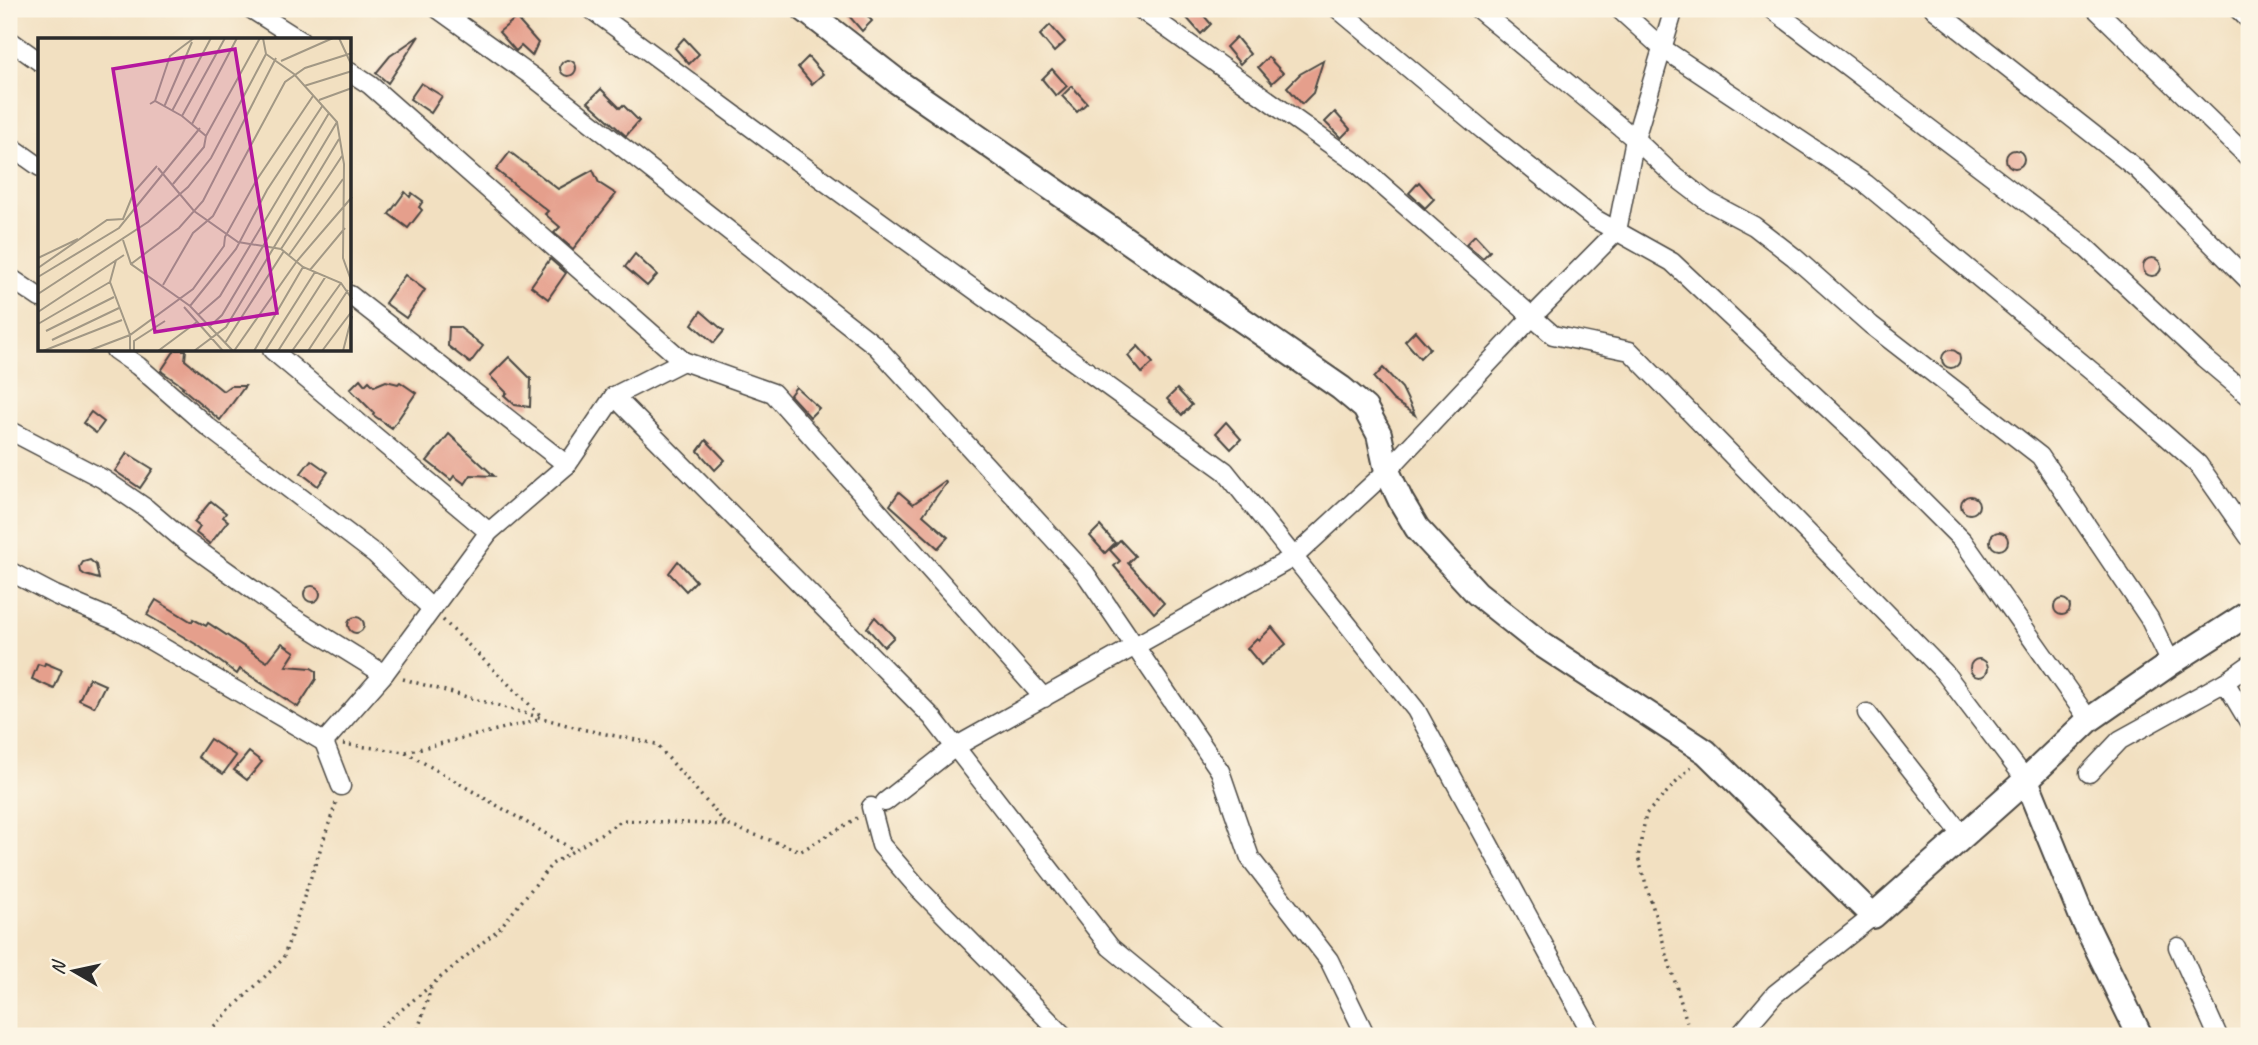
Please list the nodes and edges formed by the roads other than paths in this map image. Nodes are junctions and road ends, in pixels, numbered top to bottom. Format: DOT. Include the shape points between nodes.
graph roads {
  1 [pos="251,9"];
  2 [pos="438,9"];
  3 [pos="591,9"];
  4 [pos="804,9"];
  5 [pos="1140,9"];
  6 [pos="1338,9"];
  7 [pos="1478,9"];
  8 [pos="1619,9"];
  9 [pos="1674,9"];
  10 [pos="1772,9"];
  11 [pos="1934,9"];
  12 [pos="2096,9"];
  13 [pos="2238,9"];
  14 [pos="2249,20"];
  15 [pos="297,38"];
  16 [pos="9,40"];
  17 [pos="1662,48"];
  18 [pos="38,61"];
  19 [pos="352,73"];
  20 [pos="1635,139"];
  21 [pos="9,145"];
  22 [pos="2249,158"];
  23 [pos="38,166"];
  24 [pos="1617,231"];
  25 [pos="9,276"];
  26 [pos="2249,281"];
  27 [pos="38,297"];
  28 [pos="352,297"];
  29 [pos="1532,317"];
  30 [pos="118,352"];
  31 [pos="274,352"];
  32 [pos="683,361"];
  33 [pos="614,396"];
  34 [pos="2249,396"];
  35 [pos="9,430"];
  36 [pos="567,465"];
  37 [pos="1387,471"];
  38 [pos="489,532"];
  39 [pos="2249,537"];
  40 [pos="1294,557"];
  41 [pos="9,571"];
  42 [pos="431,608"];
  43 [pos="2249,613"];
  44 [pos="1135,646"];
  45 [pos="2171,663"];
  46 [pos="2249,665"];
  47 [pos="384,674"];
  48 [pos="2225,682"];
  49 [pos="1044,698"];
  50 [pos="1867,713"];
  51 [pos="2088,720"];
  52 [pos="2249,722"];
  53 [pos="324,742"];
  54 [pos="955,747"];
  55 [pos="2089,772"];
  56 [pos="2026,780"];
  57 [pos="341,786"];
  58 [pos="1963,836"];
  59 [pos="1873,916"];
  60 [pos="2179,947"];
  61 [pos="1064,1036"];
  62 [pos="1218,1036"];
  63 [pos="1366,1036"];
  64 [pos="1593,1036"];
  65 [pos="1740,1036"];
  66 [pos="2140,1036"];
  67 [pos="2218,1036"];
  1 -- 15 [label="street"];
  2 -- 44 [label="street" via="533,77 876,346 1085,573"];
  3 -- 40 [label="street" via="1226,471"];
  4 -- 37 [label="street" via="898,82 1341,388 1365,408 1379,434"];
  5 -- 29 [label="street" via="1358,164"];
  6 -- 24 [label="street" via="1483,130 1595,219"];
  7 -- 20 [label="street"];
  8 -- 17 [label="street"];
  9 -- 17 [label="street"];
  10 -- 34 [label="street" via="2082,245"];
  11 -- 26 [label="street" via="2137,169"];
  12 -- 22 [label="street"];
  13 -- 14 [label="street"];
  16 -- 18 [label="street"];
  17 -- 20 [label="street"];
  17 -- 39 [label="street" via="1866,184 2107,384 2198,464"];
  19 -- 32 [label="street"];
  20 -- 24 [label="street"];
  20 -- 45 [label="street" via="1707,201 1774,241 1871,325 2040,456 2149,618"];
  21 -- 23 [label="street"];
  24 -- 29 [label="street"];
  24 -- 51 [label="street" via="1672,262 1962,541"];
  25 -- 27 [label="street"];
  28 -- 36 [label="street"];
  29 -- 37 [label="street"];
  29 -- 56 [label="street" via="1553,335 1630,351 1944,672"];
  30 -- 42 [label="street" via="375,554"];
  31 -- 38 [label="street"];
  32 -- 33 [label="street"];
  32 -- 49 [label="street" via="773,393"];
  33 -- 36 [label="street"];
  33 -- 54 [label="street" via="932,717"];
  35 -- 47 [label="street" via="103,479 281,610"];
  36 -- 38 [label="street"];
  37 -- 40 [label="street"];
  37 -- 59 [label="street" via="1417,528 1477,593 1541,644 1706,752"];
  38 -- 42 [label="street"];
  40 -- 44 [label="street"];
  40 -- 64 [label="street" via="1416,710"];
  41 -- 53 [label="street" via="121,623"];
  42 -- 47 [label="street"];
  43 -- 45 [label="street"];
  44 -- 49 [label="street"];
  44 -- 63 [label="street" via="1220,771 1250,858 1329,960"];
  45 -- 51 [label="street"];
  46 -- 48 [label="street"];
  47 -- 53 [label="street"];
  48 -- 52 [label="street"];
  48 -- 55 [label="street" via="2120,740"];
  49 -- 54 [label="street"];
  50 -- 58 [label="street"];
  51 -- 56 [label="street"];
  53 -- 57 [label="street"];
  54 -- 61 [label="street" via="876,806 881,845"];
  54 -- 62 [label="street" via="1110,947"];
  56 -- 58 [label="street"];
  56 -- 66 [label="street" via="2082,917"];
  58 -- 59 [label="street"];
  59 -- 65 [label="street" via="1775,994"];
  60 -- 67 [label="street"];
}
